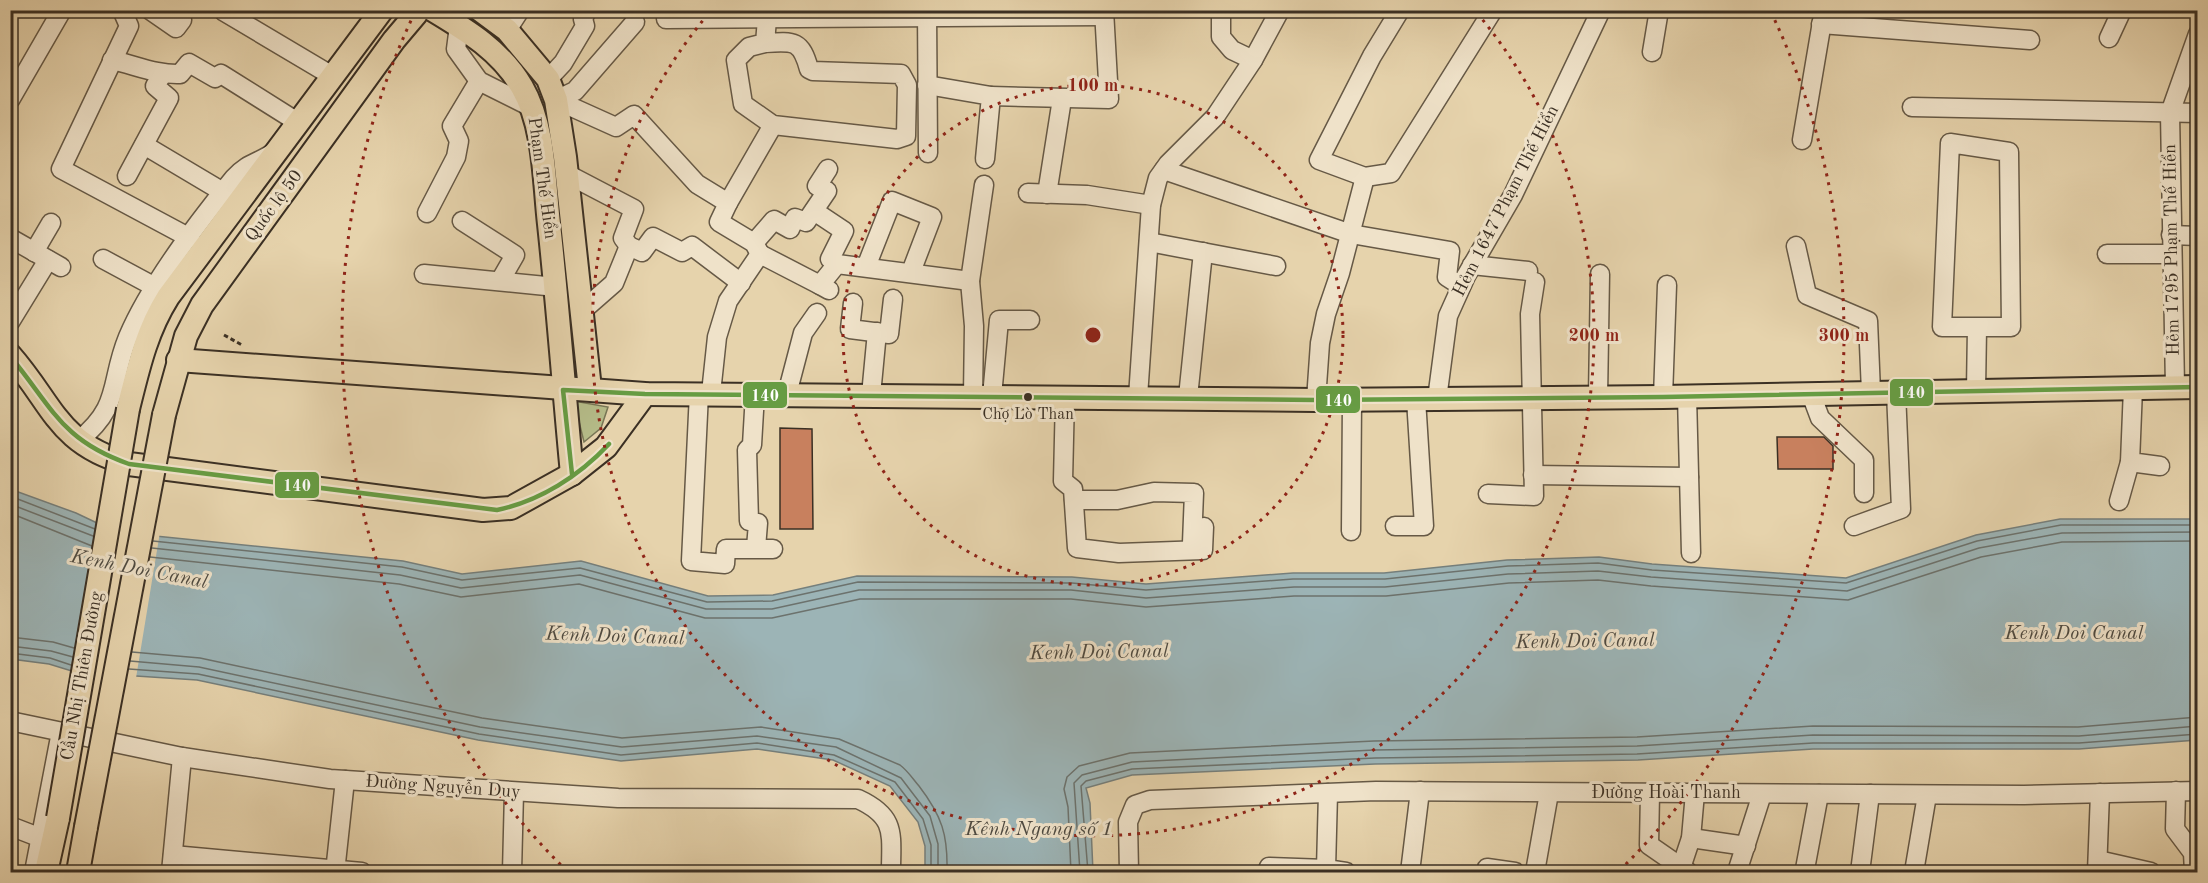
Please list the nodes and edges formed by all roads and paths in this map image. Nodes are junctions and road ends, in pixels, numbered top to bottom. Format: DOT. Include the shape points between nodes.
graph roads {
  1 [pos="62,10"];
  2 [pos="122,10"];
  3 [pos="150,10"];
  4 [pos="382,10"];
  5 [pos="480,10"];
  6 [pos="520,10"];
  7 [pos="587,10"];
  8 [pos="1221,10"];
  9 [pos="1280,10"];
  10 [pos="1400,10"];
  11 [pos="1493,10"];
  12 [pos="1601,10"];
  13 [pos="1659,10"];
  14 [pos="2122,10"];
  15 [pos="223,11"];
  16 [pos="420,11"];
  17 [pos="1104,13"];
  18 [pos="800,14"];
  19 [pos="927,14"];
  20 [pos="979,14"];
  21 [pos="244,16"];
  22 [pos="1823,17"];
  23 [pos="767,18"];
  24 [pos="666,19"];
  25 [pos="182,20"];
  26 [pos="635,22"];
  27 [pos="459,26"];
  28 [pos="507,30"];
  29 [pos="2198,34"];
  30 [pos="2109,38"];
  31 [pos="2030,40"];
  32 [pos="765,43"];
  33 [pos="1653,52"];
  34 [pos="112,60"];
  35 [pos="1253,60"];
  36 [pos="162,75"];
  37 [pos="334,77"];
  38 [pos="479,81"];
  39 [pos="552,89"];
  40 [pos="927,90"];
  41 [pos="907,95"];
  42 [pos="991,96"];
  43 [pos="1062,99"];
  44 [pos="10,100"];
  45 [pos="531,107"];
  46 [pos="1912,107"];
  47 [pos="2170,113"];
  48 [pos="2198,113"];
  49 [pos="300,123"];
  50 [pos="773,125"];
  51 [pos="1802,140"];
  52 [pos="144,145"];
  53 [pos="280,147"];
  54 [pos="928,153"];
  55 [pos="985,159"];
  56 [pos="542,160"];
  57 [pos="566,165"];
  58 [pos="828,169"];
  59 [pos="1164,170"];
  60 [pos="127,176"];
  61 [pos="1365,177"];
  62 [pos="984,185"];
  63 [pos="222,192"];
  64 [pos="1028,193"];
  65 [pos="1047,194"];
  66 [pos="728,203"];
  67 [pos="1151,205"];
  68 [pos="814,211"];
  69 [pos="427,213"];
  70 [pos="462,221"];
  71 [pos="51,223"];
  72 [pos="1351,234"];
  73 [pos="2171,235"];
  74 [pos="2198,236"];
  75 [pos="10,238"];
  76 [pos="190,238"];
  77 [pos="1149,242"];
  78 [pos="629,246"];
  79 [pos="1796,246"];
  80 [pos="757,249"];
  81 [pos="1203,252"];
  82 [pos="2107,254"];
  83 [pos="2171,254"];
  84 [pos="103,259"];
  85 [pos="48,260"];
  86 [pos="837,264"];
  87 [pos="1472,265"];
  88 [pos="1276,266"];
  89 [pos="866,267"];
  90 [pos="911,272"];
  91 [pos="424,274"];
  92 [pos="1600,274"];
  93 [pos="500,281"];
  94 [pos="970,281"];
  95 [pos="741,283"];
  96 [pos="1667,285"];
  97 [pos="1461,286"];
  98 [pos="155,287"];
  99 [pos="556,288"];
  100 [pos="893,299"];
  101 [pos="853,303"];
  102 [pos="582,311"];
  103 [pos="818,313"];
  104 [pos="1030,320"];
  105 [pos="10,322"];
  106 [pos="1977,328"];
  107 [pos="877,332"];
  108 [pos="10,355"];
  109 [pos="178,360"];
  110 [pos="2175,387"];
  111 [pos="2198,387"];
  112 [pos="2133,388"];
  113 [pos="563,390"];
  114 [pos="590,390"];
  115 [pos="1976,390"];
  116 [pos="1871,392"];
  117 [pos="1896,392"];
  118 [pos="705,393"];
  119 [pos="645,394"];
  120 [pos="755,394"];
  121 [pos="787,394"];
  122 [pos="1811,394"];
  123 [pos="871,395"];
  124 [pos="983,396"];
  125 [pos="1065,396"];
  126 [pos="1687,396"];
  127 [pos="1138,397"];
  128 [pos="1663,397"];
  129 [pos="1188,398"];
  130 [pos="1530,398"];
  131 [pos="1598,398"];
  132 [pos="1427,399"];
  133 [pos="1316,400"];
  134 [pos="1352,400"];
  135 [pos="128,409"];
  136 [pos="164,415"];
  137 [pos="78,441"];
  138 [pos="2130,462"];
  139 [pos="2160,466"];
  140 [pos="572,474"];
  141 [pos="1533,475"];
  142 [pos="1689,477"];
  143 [pos="1864,493"];
  144 [pos="1488,494"];
  145 [pos="1074,500"];
  146 [pos="2119,501"];
  147 [pos="1395,526"];
  148 [pos="1854,526"];
  149 [pos="1204,527"];
  150 [pos="1351,531"];
  151 [pos="1191,551"];
  152 [pos="1691,553"];
  153 [pos="10,721"];
  154 [pos="62,732"];
  155 [pos="182,757"];
  156 [pos="345,780"];
  157 [pos="1420,791"];
  158 [pos="2176,791"];
  159 [pos="2198,791"];
  160 [pos="514,792"];
  161 [pos="1328,792"];
  162 [pos="1549,793"];
  163 [pos="1650,793"];
  164 [pos="1695,793"];
  165 [pos="2100,793"];
  166 [pos="1762,794"];
  167 [pos="1819,794"];
  168 [pos="1870,794"];
  169 [pos="1927,795"];
  170 [pos="10,826"];
  171 [pos="41,838"];
  172 [pos="1691,838"];
  173 [pos="1746,846"];
  174 [pos="172,864"];
  175 [pos="246,868"];
  176 [pos="1487,868"];
  177 [pos="2094,868"];
  178 [pos="1326,869"];
  179 [pos="1806,869"];
  180 [pos="1685,870"];
  181 [pos="2195,870"];
  182 [pos="335,871"];
  183 [pos="34,873"];
  184 [pos="46,873"];
  185 [pos="78,873"];
  186 [pos="362,873"];
  187 [pos="512,873"];
  188 [pos="891,873"];
  189 [pos="1129,873"];
  190 [pos="1267,873"];
  191 [pos="1346,873"];
  192 [pos="1410,873"];
  193 [pos="1515,873"];
  194 [pos="1535,873"];
  195 [pos="1737,873"];
  196 [pos="1860,873"];
  197 [pos="1914,873"];
  198 [pos="2151,873"];
  1 -- 44 [label="street"];
  2 -- 34 [label="street" via="129,26"];
  3 -- 25 [label="street" via="176,28"];
  4 -- 37 [label="main road, Quốc lộ 50"];
  5 -- 28 [label="main road"];
  6 -- 28 [label="street"];
  7 -- 39 [label="street" via="582,19 585,26"];
  8 -- 35 [label="street" via="1221,37 1232,50"];
  9 -- 35 [label="street"];
  10 -- 61 [label="street" via="1319,160"];
  11 -- 61 [label="street" via="1391,173"];
  12 -- 87 [label="street, Hẻm 1647 Phạm Thế Hiển" via="1513,195"];
  13 -- 33 [label="street"];
  14 -- 30 [label="street"];
  15 -- 21 [label="street"];
  16 -- 27 [label="main road, Phạm Thế Hiển"];
  16 -- 109 [label="main road, Quốc lộ 50" via="394,40 202,304"];
  17 -- 20 [label="street"];
  17 -- 43 [label="street" via="1109,99"];
  18 -- 19 [label="street"];
  18 -- 23 [label="street"];
  19 -- 20 [label="street"];
  19 -- 40 [label="street"];
  21 -- 37 [label="street"];
  22 -- 31 [label="street"];
  22 -- 51 [label="street"];
  23 -- 24 [label="street"];
  23 -- 32 [label="street"];
  26 -- 39 [label="street" via="575,91"];
  27 -- 38 [label="street" via="456,50"];
  27 -- 45 [label="main road, Phạm Thế Hiển" via="498,55"];
  28 -- 39 [label="main road"];
  29 -- 47 [label="street, Hẻm 1795 Phạm Thế Hiển"];
  32 -- 41 [label="street" via="796,45 807,56 813,71 901,74 905,77"];
  32 -- 50 [label="street" via="738,55 736,75 743,104"];
  34 -- 36 [label="street"];
  34 -- 76 [label="street" via="61,169"];
  35 -- 59 [label="street" via="1215,117"];
  36 -- 49 [label="street" via="180,74 189,63 214,78 221,74"];
  36 -- 52 [label="street" via="154,86 169,98"];
  37 -- 49 [label="main road, Quốc lộ 50"];
  38 -- 45 [label="street"];
  38 -- 69 [label="street" via="452,126 459,141 456,157"];
  39 -- 57 [label="main road, Phạm Thế Hiển"];
  39 -- 66 [label="street" via="616,127 634,115 697,184"];
  40 -- 41 [label="street"];
  40 -- 42 [label="street"];
  40 -- 54 [label="street"];
  41 -- 50 [label="street" via="903,139"];
  42 -- 43 [label="street"];
  42 -- 55 [label="street"];
  43 -- 65 [label="street"];
  45 -- 56 [label="main road, Phạm Thế Hiển"];
  46 -- 47 [label="street"];
  47 -- 48 [label="street"];
  47 -- 73 [label="street, Hẻm 1795 Phạm Thế Hiển"];
  49 -- 53 [label="main road, Quốc lộ 50"];
  50 -- 66 [label="street"];
  52 -- 60 [label="street"];
  52 -- 63 [label="street"];
  53 -- 63 [label="street" via="268,157 248,164"];
  53 -- 135 [label="main road, Quốc lộ 50" via="153,320"];
  56 -- 57 [label="main road"];
  56 -- 99 [label="main road, Phạm Thế Hiển"];
  57 -- 78 [label="street" via="634,209 622,238"];
  57 -- 102 [label="main road, Phạm Thế Hiển"];
  58 -- 68 [label="street" via="817,186 827,191"];
  59 -- 67 [label="street"];
  59 -- 72 [label="street"];
  61 -- 72 [label="street"];
  62 -- 94 [label="street"];
  63 -- 76 [label="street"];
  64 -- 65 [label="street"];
  65 -- 67 [label="street" via="1087,195"];
  66 -- 80 [label="street" via="719,222"];
  67 -- 77 [label="street"];
  68 -- 80 [label="street" via="807,222 795,218 790,229 774,219"];
  68 -- 86 [label="street" via="844,231 830,259"];
  70 -- 93 [label="street" via="515,255"];
  71 -- 85 [label="street"];
  72 -- 97 [label="street" via="1450,251 1448,277"];
  72 -- 133 [label="street" via="1320,343"];
  73 -- 74 [label="street"];
  73 -- 83 [label="street, Hẻm 1795 Phạm Thế Hiển"];
  75 -- 85 [label="street"];
  76 -- 98 [label="street"];
  77 -- 81 [label="street"];
  77 -- 127 [label="street"];
  78 -- 95 [label="street" via="642,252 652,237 682,252 692,246"];
  78 -- 102 [label="street" via="614,283"];
  79 -- 116 [label="street" via="1807,295 1868,321"];
  80 -- 86 [label="street" via="824,287"];
  80 -- 95 [label="street"];
  81 -- 88 [label="street"];
  81 -- 129 [label="street"];
  82 -- 83 [label="street"];
  83 -- 110 [label="street, Hẻm 1795 Phạm Thế Hiển"];
  84 -- 98 [label="street"];
  85 -- 105 [label="street"];
  86 -- 89 [label="street"];
  87 -- 97 [label="street, Hẻm 1647 Phạm Thế Hiển"];
  87 -- 130 [label="street" via="1531,277"];
  89 -- 90 [label="street"];
  89 -- 90 [label="street" via="892,201 932,217"];
  90 -- 94 [label="street"];
  91 -- 93 [label="street"];
  92 -- 131 [label="street"];
  93 -- 99 [label="street"];
  94 -- 124 [label="street"];
  95 -- 118 [label="street" via="728,301"];
  96 -- 128 [label="street"];
  97 -- 132 [label="street, Hẻm 1647 Phạm Thế Hiển" via="1448,316"];
  98 -- 137 [label="street" via="128,337 109,408"];
  99 -- 113 [label="main road, Phạm Thế Hiển"];
  100 -- 107 [label="street" via="889,334"];
  101 -- 107 [label="street" via="850,329"];
  102 -- 114 [label="main road, Phạm Thế Hiển"];
  103 -- 121 [label="street" via="796,331"];
  104 -- 124 [label="street" via="999,320"];
  106 -- 106 [label="street" via="2011,327 2009,153 1950,143 1942,327"];
  106 -- 115 [label="street"];
  107 -- 123 [label="street"];
  108 -- 137 [label="main road" via="55,417"];
  109 -- 113 [label="main road"];
  109 -- 136 [label="main road, Quốc lộ 50"];
  110 -- 111 [label="main road"];
  110 -- 112 [label="main road"];
  112 -- 115 [label="main road"];
  112 -- 138 [label="street"];
  113 -- 114 [label="main road"];
  113 -- 140 [label="main road, Phạm Thế Hiển"];
  114 -- 119 [label="main road"];
  115 -- 117 [label="main road"];
  116 -- 117 [label="main road"];
  116 -- 122 [label="main road"];
  117 -- 148 [label="street" via="1901,509"];
  118 -- 119 [label="main road"];
  118 -- 120 [label="main road"];
  118 -- 120 [label="street" via="692,561 725,564 726,549 765,549 758,523 749,521 747,450 752,446"];
  119 -- 140 [label="main road" via="606,447"];
  120 -- 121 [label="main road"];
  121 -- 123 [label="main road"];
  122 -- 126 [label="main road"];
  122 -- 143 [label="street" via="1820,418 1864,460"];
  123 -- 124 [label="main road"];
  124 -- 125 [label="main road"];
  125 -- 127 [label="main road"];
  125 -- 145 [label="street" via="1063,481 1073,489"];
  126 -- 128 [label="main road"];
  126 -- 142 [label="street"];
  127 -- 129 [label="main road"];
  128 -- 131 [label="main road"];
  129 -- 133 [label="main road"];
  130 -- 131 [label="main road"];
  130 -- 132 [label="main road"];
  130 -- 141 [label="street"];
  132 -- 134 [label="main road"];
  132 -- 147 [label="street, Hẻm 1647 Phạm Thế Hiển" via="1424,526"];
  133 -- 134 [label="main road"];
  134 -- 150 [label="street"];
  135 -- 184 [label="main road, Cầu Nhị Thiên Đường, bridge"];
  136 -- 185 [label="main road, Cầu Nhị Thiên Đường, bridge"];
  137 -- 140 [label="main road" via="91,451 129,464 483,510 511,508"];
  138 -- 139 [label="street"];
  138 -- 146 [label="street"];
  141 -- 142 [label="street"];
  141 -- 144 [label="street" via="1534,496"];
  142 -- 152 [label="street"];
  145 -- 151 [label="street" via="1077,548 1119,554"];
  145 -- 151 [label="street" via="1117,500 1154,492 1194,493"];
  149 -- 151 [label="street" via="1203,550"];
  153 -- 154 [label="street, Đường Nguyễn Duy"];
  154 -- 155 [label="street, Đường Nguyễn Duy"];
  154 -- 171 [label="street"];
  155 -- 156 [label="street, Đường Nguyễn Duy"];
  155 -- 174 [label="street"];
  156 -- 160 [label="street, Đường Nguyễn Duy"];
  156 -- 182 [label="street"];
  157 -- 161 [label="street, Đường Hoài Thanh"];
  157 -- 162 [label="street, Đường Hoài Thanh"];
  157 -- 192 [label="street"];
  158 -- 159 [label="street, Đường Hoài Thanh"];
  158 -- 165 [label="street, Đường Hoài Thanh"];
  158 -- 181 [label="street" via="2175,829 2193,854"];
  160 -- 187 [label="street"];
  160 -- 188 [label="street, Đường Nguyễn Duy" via="618,798 858,799 878,808 888,823"];
  161 -- 178 [label="street"];
  161 -- 189 [label="street, Đường Hoài Thanh" via="1150,800 1135,805 1128,822"];
  162 -- 163 [label="street, Đường Hoài Thanh"];
  162 -- 194 [label="street"];
  163 -- 164 [label="street, Đường Hoài Thanh"];
  163 -- 180 [label="street" via="1649,845"];
  164 -- 166 [label="street, Đường Hoài Thanh"];
  164 -- 172 [label="street"];
  165 -- 169 [label="street, Đường Hoài Thanh"];
  165 -- 177 [label="street"];
  166 -- 167 [label="street, Đường Hoài Thanh"];
  166 -- 173 [label="street"];
  167 -- 168 [label="street, Đường Hoài Thanh"];
  167 -- 179 [label="street"];
  168 -- 169 [label="street, Đường Hoài Thanh"];
  168 -- 196 [label="street"];
  169 -- 197 [label="street"];
  170 -- 171 [label="street"];
  171 -- 183 [label="street"];
  172 -- 173 [label="street"];
  172 -- 180 [label="street"];
  173 -- 195 [label="street"];
  174 -- 175 [label="street"];
  175 -- 182 [label="street"];
  176 -- 193 [label="street"];
  177 -- 198 [label="street"];
  178 -- 190 [label="street" via="1269,867"];
  178 -- 191 [label="street"];
  182 -- 186 [label="street"];
}
